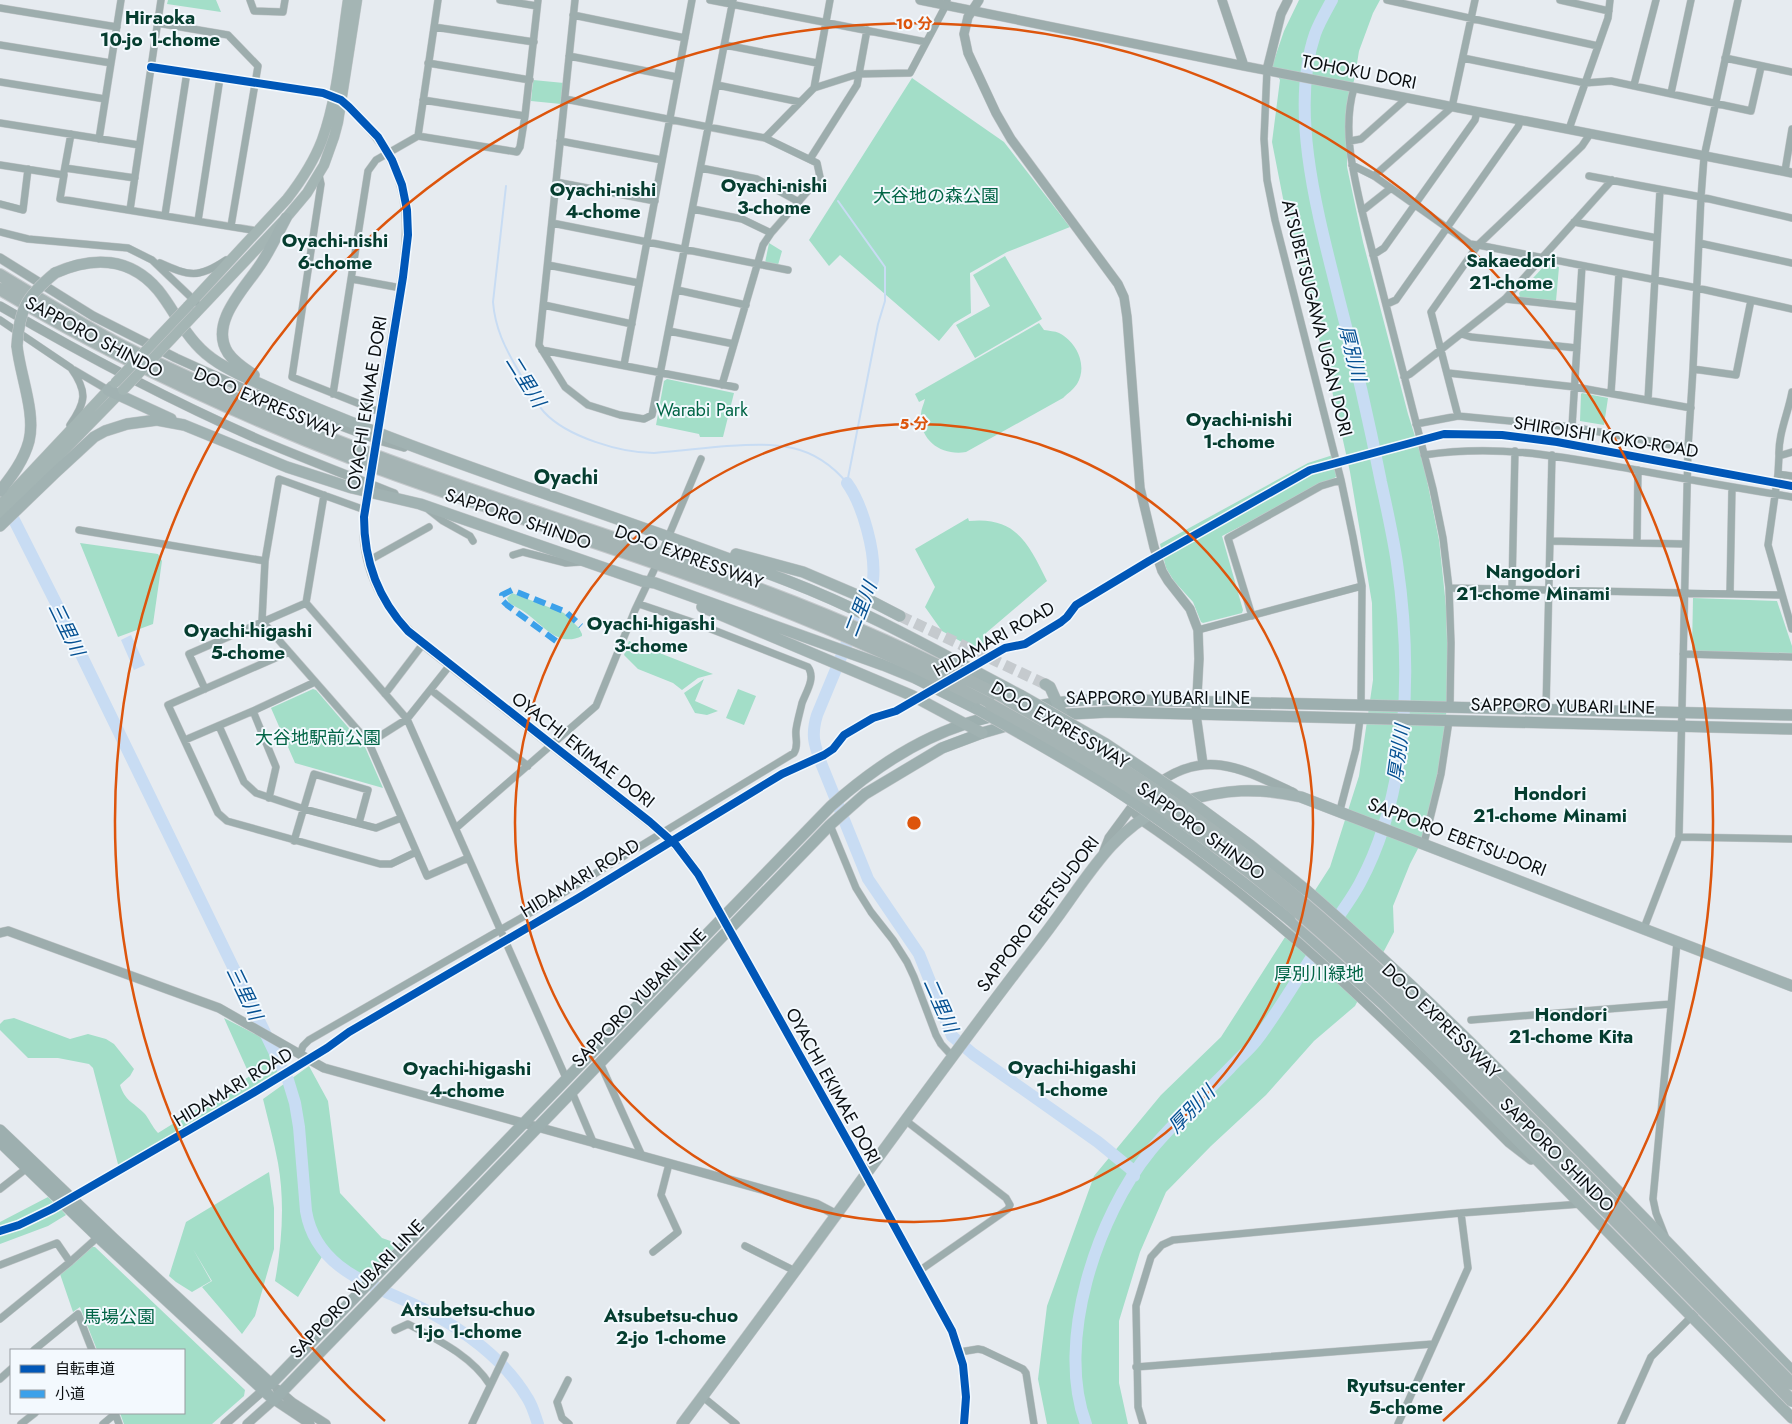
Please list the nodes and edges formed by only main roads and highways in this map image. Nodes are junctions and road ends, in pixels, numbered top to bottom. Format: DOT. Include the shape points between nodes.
graph roads {
  1 [pos="348,0"];
  2 [pos="357,0"];
  3 [pos="337,99"];
  4 [pos="286,218"];
  5 [pos="0,275"];
  6 [pos="0,289"];
  7 [pos="116,389"];
  8 [pos="279,392"];
  9 [pos="184,425"];
  10 [pos="0,491"];
  11 [pos="23,493"];
  12 [pos="0,505"];
  13 [pos="0,516"];
  14 [pos="0,526"];
  15 [pos="666,542"];
  16 [pos="648,583"];
  17 [pos="808,614"];
  18 [pos="900,616"];
  19 [pos="888,648"];
  20 [pos="1045,684"];
  21 [pos="1057,702"];
  22 [pos="1062,714"];
  23 [pos="1792,715"];
  24 [pos="964,724"];
  25 [pos="1792,729"];
  26 [pos="982,733"];
  27 [pos="1792,986"];
  28 [pos="0,1130"];
  29 [pos="0,1142"];
  30 [pos="101,1233"];
  31 [pos="1792,1371"];
  32 [pos="1792,1384"];
  33 [pos="267,1387"];
  34 [pos="1792,1401"];
  35 [pos="1792,1418"];
  36 [pos="682,1424"];
  1 -- 3 [label="main road"];
  2 -- 3 [label="main road"];
  3 -- 4 [label="main road" via="334,137 319,175"];
  3 -- 7 [label="main road, bridge" via="306,172 288,200"];
  4 -- 7 [label="main road, bridge" via="199,310"];
  4 -- 8 [label="highway" via="260,266 232,304 223,333 227,352 238,364"];
  5 -- 17 [label="highway, DO-O EXPRESSWAY" via="124,346 286,421 412,469 702,568"];
  6 -- 17 [label="highway, DO-O EXPRESSWAY" via="121,358 286,432 446,492"];
  7 -- 9 [label="highway"];
  7 -- 11 [label="main road"];
  7 -- 11 [label="main road" via="57,444"];
  8 -- 10 [label="highway, bridge" via="236,373 205,354 179,323 158,290 140,274 127,267 96,261 70,266 36,288 18,327 19,367 26,390 29,441"];
  8 -- 15 [label="highway, SAPPORO SHINDO" via="416,449"];
  9 -- 11 [label="highway" via="141,421 105,431"];
  9 -- 16 [label="highway, SAPPORO SHINDO" via="287,467 352,488 420,504"];
  11 -- 12 [label="main road"];
  11 -- 13 [label="main road"];
  11 -- 14 [label="highway"];
  15 -- 18 [label="highway" via="804,572"];
  15 -- 31 [label="highway, SAPPORO SHINDO, bridge" via="791,582 853,609 1022,696 1106,744 1257,850 1370,946 1502,1074"];
  16 -- 24 [label="highway" via="913,696"];
  16 -- 35 [label="highway, SAPPORO SHINDO, bridge" via="837,647 914,678 977,709 1059,756 1152,815 1290,920 1384,1004"];
  17 -- 19 [label="highway, DO-O EXPRESSWAY"];
  19 -- 32 [label="highway, DO-O EXPRESSWAY, bridge" via="931,661 1062,731 1151,787 1236,848 1311,908 1359,950 1506,1094"];
  19 -- 34 [label="highway, DO-O EXPRESSWAY, bridge" via="1064,746 1164,810 1227,855 1306,920 1456,1060"];
  20 -- 21 [label="highway"];
  21 -- 22 [label="highway"];
  21 -- 23 [label="main road, SAPPORO YUBARI LINE" via="1091,699"];
  21 -- 24 [label="main road, SAPPORO YUBARI LINE"];
  22 -- 25 [label="main road, SAPPORO YUBARI LINE" via="1109,712"];
  22 -- 26 [label="main road, SAPPORO YUBARI LINE"];
  24 -- 26 [label="highway"];
  24 -- 33 [label="main road, SAPPORO YUBARI LINE" via="893,759 865,777 831,806"];
  26 -- 33 [label="main road, SAPPORO YUBARI LINE" via="920,760 865,794 832,822 278,1397"];
  27 -- 36 [label="highway, SAPPORO EBETSU-DORI" via="1302,797 1273,791 1230,791 1171,805 1141,820 1103,854"];
  28 -- 30 [label="main road"];
  29 -- 30 [label="main road"];
  30 -- 33 [label="main road"];
}
